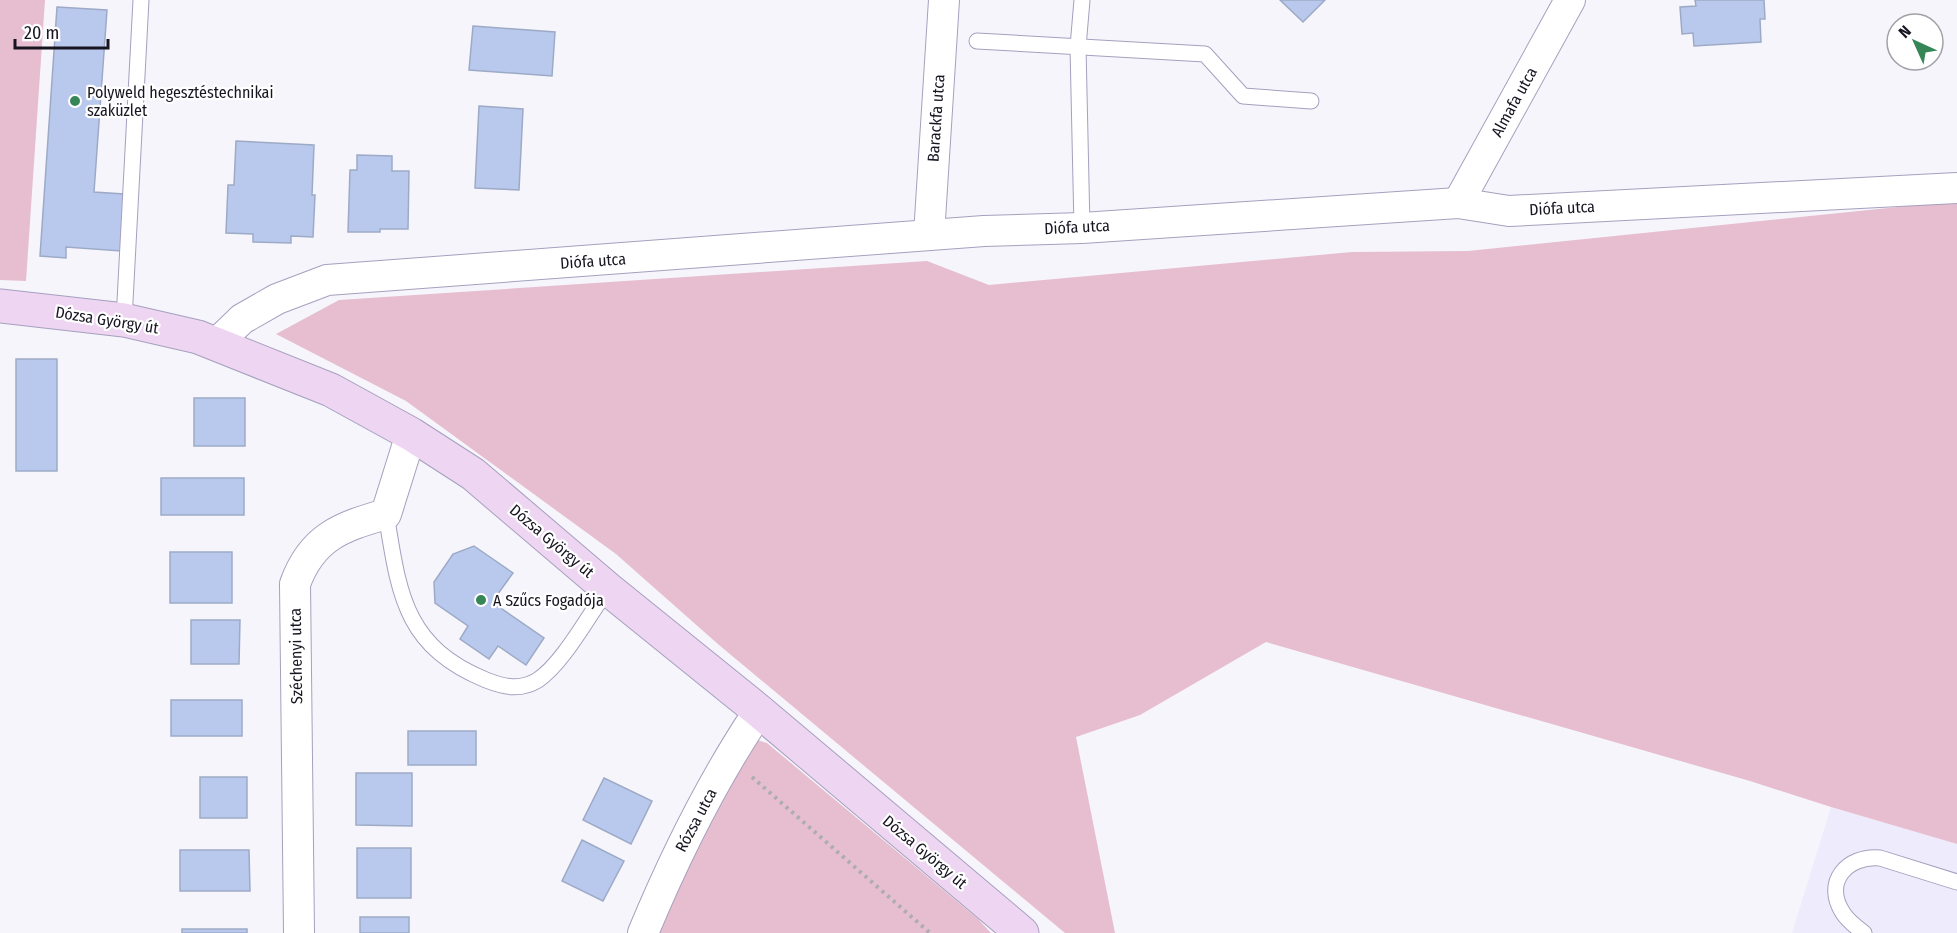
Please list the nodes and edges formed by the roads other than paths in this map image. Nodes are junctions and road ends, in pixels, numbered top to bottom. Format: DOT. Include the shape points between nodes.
graph roads {
  1 [pos="141,0"];
  2 [pos="944,0"];
  3 [pos="1082,0"];
  4 [pos="1570,0"];
  5 [pos="977,41"];
  6 [pos="1078,47"];
  7 [pos="1311,101"];
  8 [pos="1957,188"];
  9 [pos="1458,203"];
  10 [pos="1082,228"];
  11 [pos="928,235"];
  12 [pos="0,306"];
  13 [pos="124,320"];
  14 [pos="216,344"];
  15 [pos="411,434"];
  16 [pos="386,514"];
  17 [pos="608,590"];
  18 [pos="759,711"];
  19 [pos="1957,882"];
  20 [pos="300,933"];
  21 [pos="643,933"];
  22 [pos="1022,933"];
  23 [pos="1864,933"];
  1 -- 13 [label="lane"];
  2 -- 11 [label="street, Barackfa utca"];
  3 -- 6 [label="lane"];
  4 -- 9 [label="street, Almafa utca"];
  5 -- 6 [label="lane"];
  6 -- 7 [label="lane" via="1205,54 1243,96"];
  6 -- 10 [label="lane"];
  8 -- 9 [label="street, Diófa utca" via="1509,211"];
  9 -- 10 [label="street, Diófa utca"];
  10 -- 11 [label="street, Diófa utca"];
  11 -- 14 [label="street, Diófa utca" via="327,280 268,304 242,319"];
  12 -- 13 [label="main road, Dózsa György út"];
  13 -- 14 [label="main road, Dózsa György út"];
  14 -- 15 [label="main road, Dózsa György út" via="331,390"];
  15 -- 16 [label="street"];
  15 -- 17 [label="main road, Dózsa György út" via="473,474"];
  16 -- 17 [label="lane" via="396,578 409,616 425,640 451,662 502,686 520,688 556,664"];
  16 -- 20 [label="street, Széchenyi utca" via="350,524 329,537 302,564 295,584"];
  17 -- 18 [label="main road, Dózsa György út"];
  18 -- 21 [label="street, Rózsa utca" via="729,757 667,875"];
  18 -- 22 [label="main road, Dózsa György út"];
  19 -- 23 [label="lane" via="1880,858 1858,860 1839,875 1836,897 1843,913"];
}
